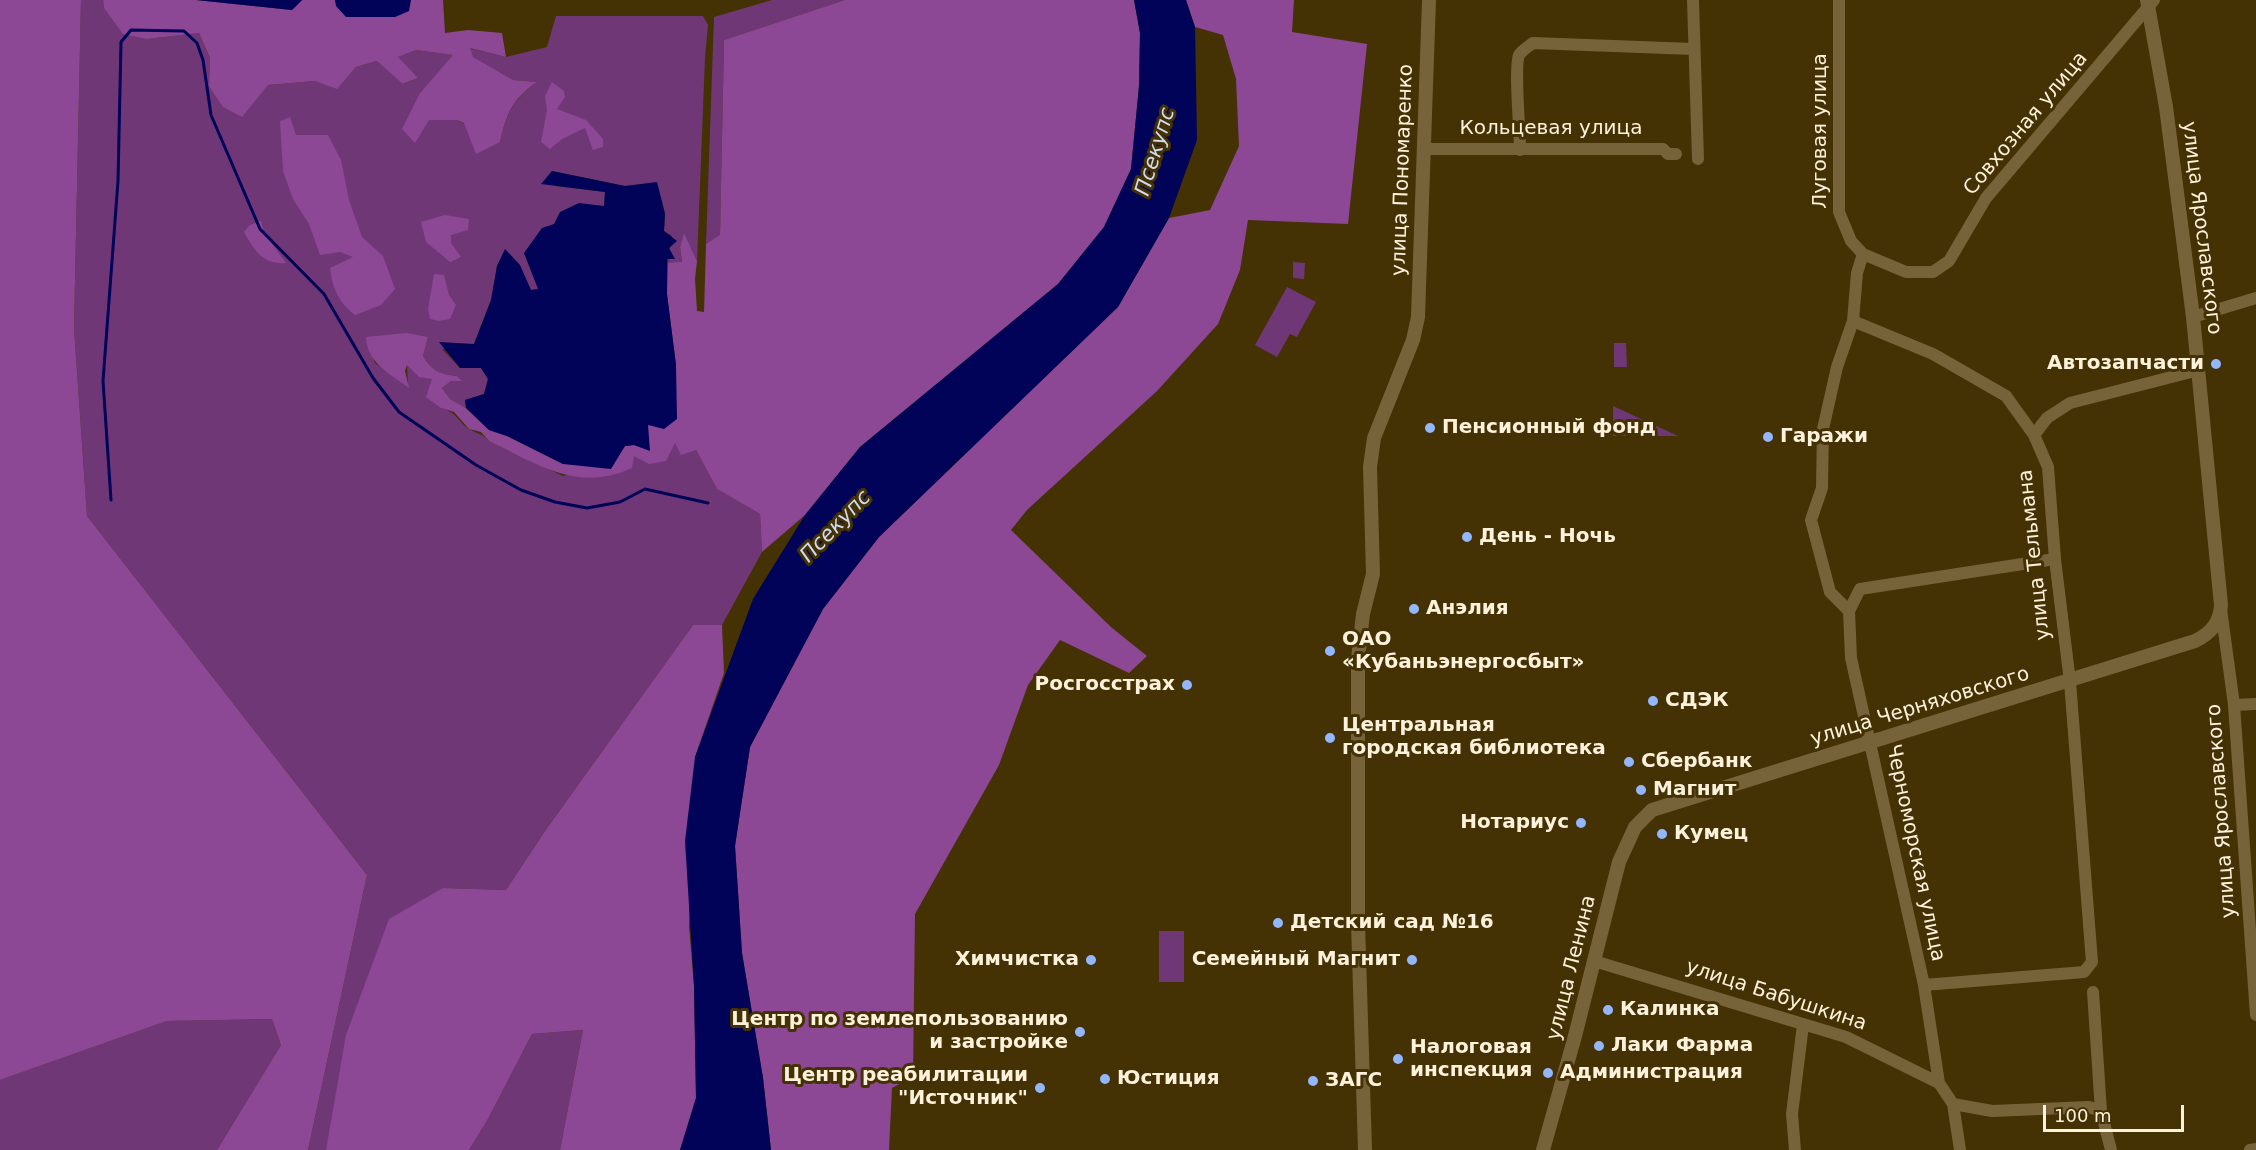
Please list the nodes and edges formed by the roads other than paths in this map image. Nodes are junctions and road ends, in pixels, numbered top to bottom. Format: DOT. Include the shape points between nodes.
graph roads {
  1 [pos="1429,0"];
  2 [pos="1693,0"];
  3 [pos="1839,0"];
  4 [pos="2150,2"];
  5 [pos="1693,49"];
  6 [pos="1422,148"];
  7 [pos="1520,150"];
  8 [pos="1677,154"];
  9 [pos="1698,159"];
  10 [pos="1863,254"];
  11 [pos="2256,298"];
  12 [pos="2193,317"];
  13 [pos="1853,321"];
  14 [pos="2199,370"];
  15 [pos="2034,435"];
  16 [pos="2055,559"];
  17 [pos="1849,611"];
  18 [pos="2220,612"];
  19 [pos="2070,682"];
  20 [pos="2256,704"];
  21 [pos="2234,705"];
  22 [pos="1871,742"];
  23 [pos="1632,832"];
  24 [pos="1594,961"];
  25 [pos="2254,962"];
  26 [pos="1924,985"];
  27 [pos="2093,992"];
  28 [pos="2256,1015"];
  29 [pos="1803,1025"];
  30 [pos="1939,1083"];
  31 [pos="1953,1104"];
  32 [pos="2101,1111"];
  33 [pos="2256,1149"];
  34 [pos="1365,1150"];
  35 [pos="1543,1150"];
  36 [pos="1795,1150"];
  37 [pos="1960,1150"];
  38 [pos="2111,1150"];
  39 [pos="2250,1150"];
  1 -- 6 [label="street, улица Пономаренко"];
  2 -- 5 [label="street"];
  3 -- 10 [label="street, Луговая улица" via="1839,212 1851,242"];
  4 -- 10 [label="street, Совхозная улица" via="1986,198 1949,261 1933,272 1918,274"];
  4 -- 12 [label="street, улица Ярославского"];
  5 -- 7 [label="street" via="1533,43 1520,53 1516,65"];
  5 -- 9 [label="street"];
  6 -- 7 [label="street, Кольцевая улица"];
  6 -- 34 [label="street, улица Пономаренко" via="1418,317 1413,340 1374,438 1370,466 1373,574 1358,659 1358,923"];
  7 -- 8 [label="street, Кольцевая улица" via="1663,149 1668,154"];
  10 -- 13 [label="street" via="1857,273"];
  11 -- 12 [label="street"];
  12 -- 14 [label="street, улица Ярославского"];
  13 -- 15 [label="street, улица Тельмана" via="1933,354 2006,396"];
  13 -- 17 [label="street" via="1837,367 1823,429 1822,488 1811,520 1830,592"];
  14 -- 15 [label="street" via="2070,403 2047,418"];
  14 -- 18 [label="street, улица Ярославского"];
  15 -- 16 [label="street, улица Тельмана" via="2048,467"];
  16 -- 17 [label="street" via="1860,589"];
  16 -- 19 [label="street, улица Тельмана"];
  17 -- 22 [label="street, Черноморская улица" via="1851,658"];
  18 -- 19 [label="street, улица Черняховского" via="2207,635 2195,641"];
  18 -- 21 [label="street, улица Ярославского"];
  19 -- 22 [label="street, улица Черняховского"];
  19 -- 26 [label="street, улица Тельмана" via="2092,962 2084,972"];
  20 -- 21 [label="street"];
  21 -- 25 [label="street, улица Ярославского"];
  22 -- 23 [label="street, улица Черняховского" via="1652,810"];
  22 -- 26 [label="street, Черноморская улица"];
  23 -- 24 [label="street, улица Ленина" via="1620,862"];
  24 -- 29 [label="street, улица Бабушкина"];
  24 -- 35 [label="street, улица Ленина"];
  25 -- 28 [label="street, улица Ярославского"];
  26 -- 30 [label="street, Черноморская улица"];
  27 -- 32 [label="street"];
  29 -- 30 [label="street, улица Бабушкина" via="1846,1037"];
  29 -- 36 [label="street" via="1792,1114"];
  30 -- 31 [label="street, Черноморская улица"];
  31 -- 32 [label="street" via="1992,1111 2089,1107"];
  31 -- 37 [label="street, Черноморская улица"];
  32 -- 38 [label="street"];
  33 -- 39 [label="street"];
}
